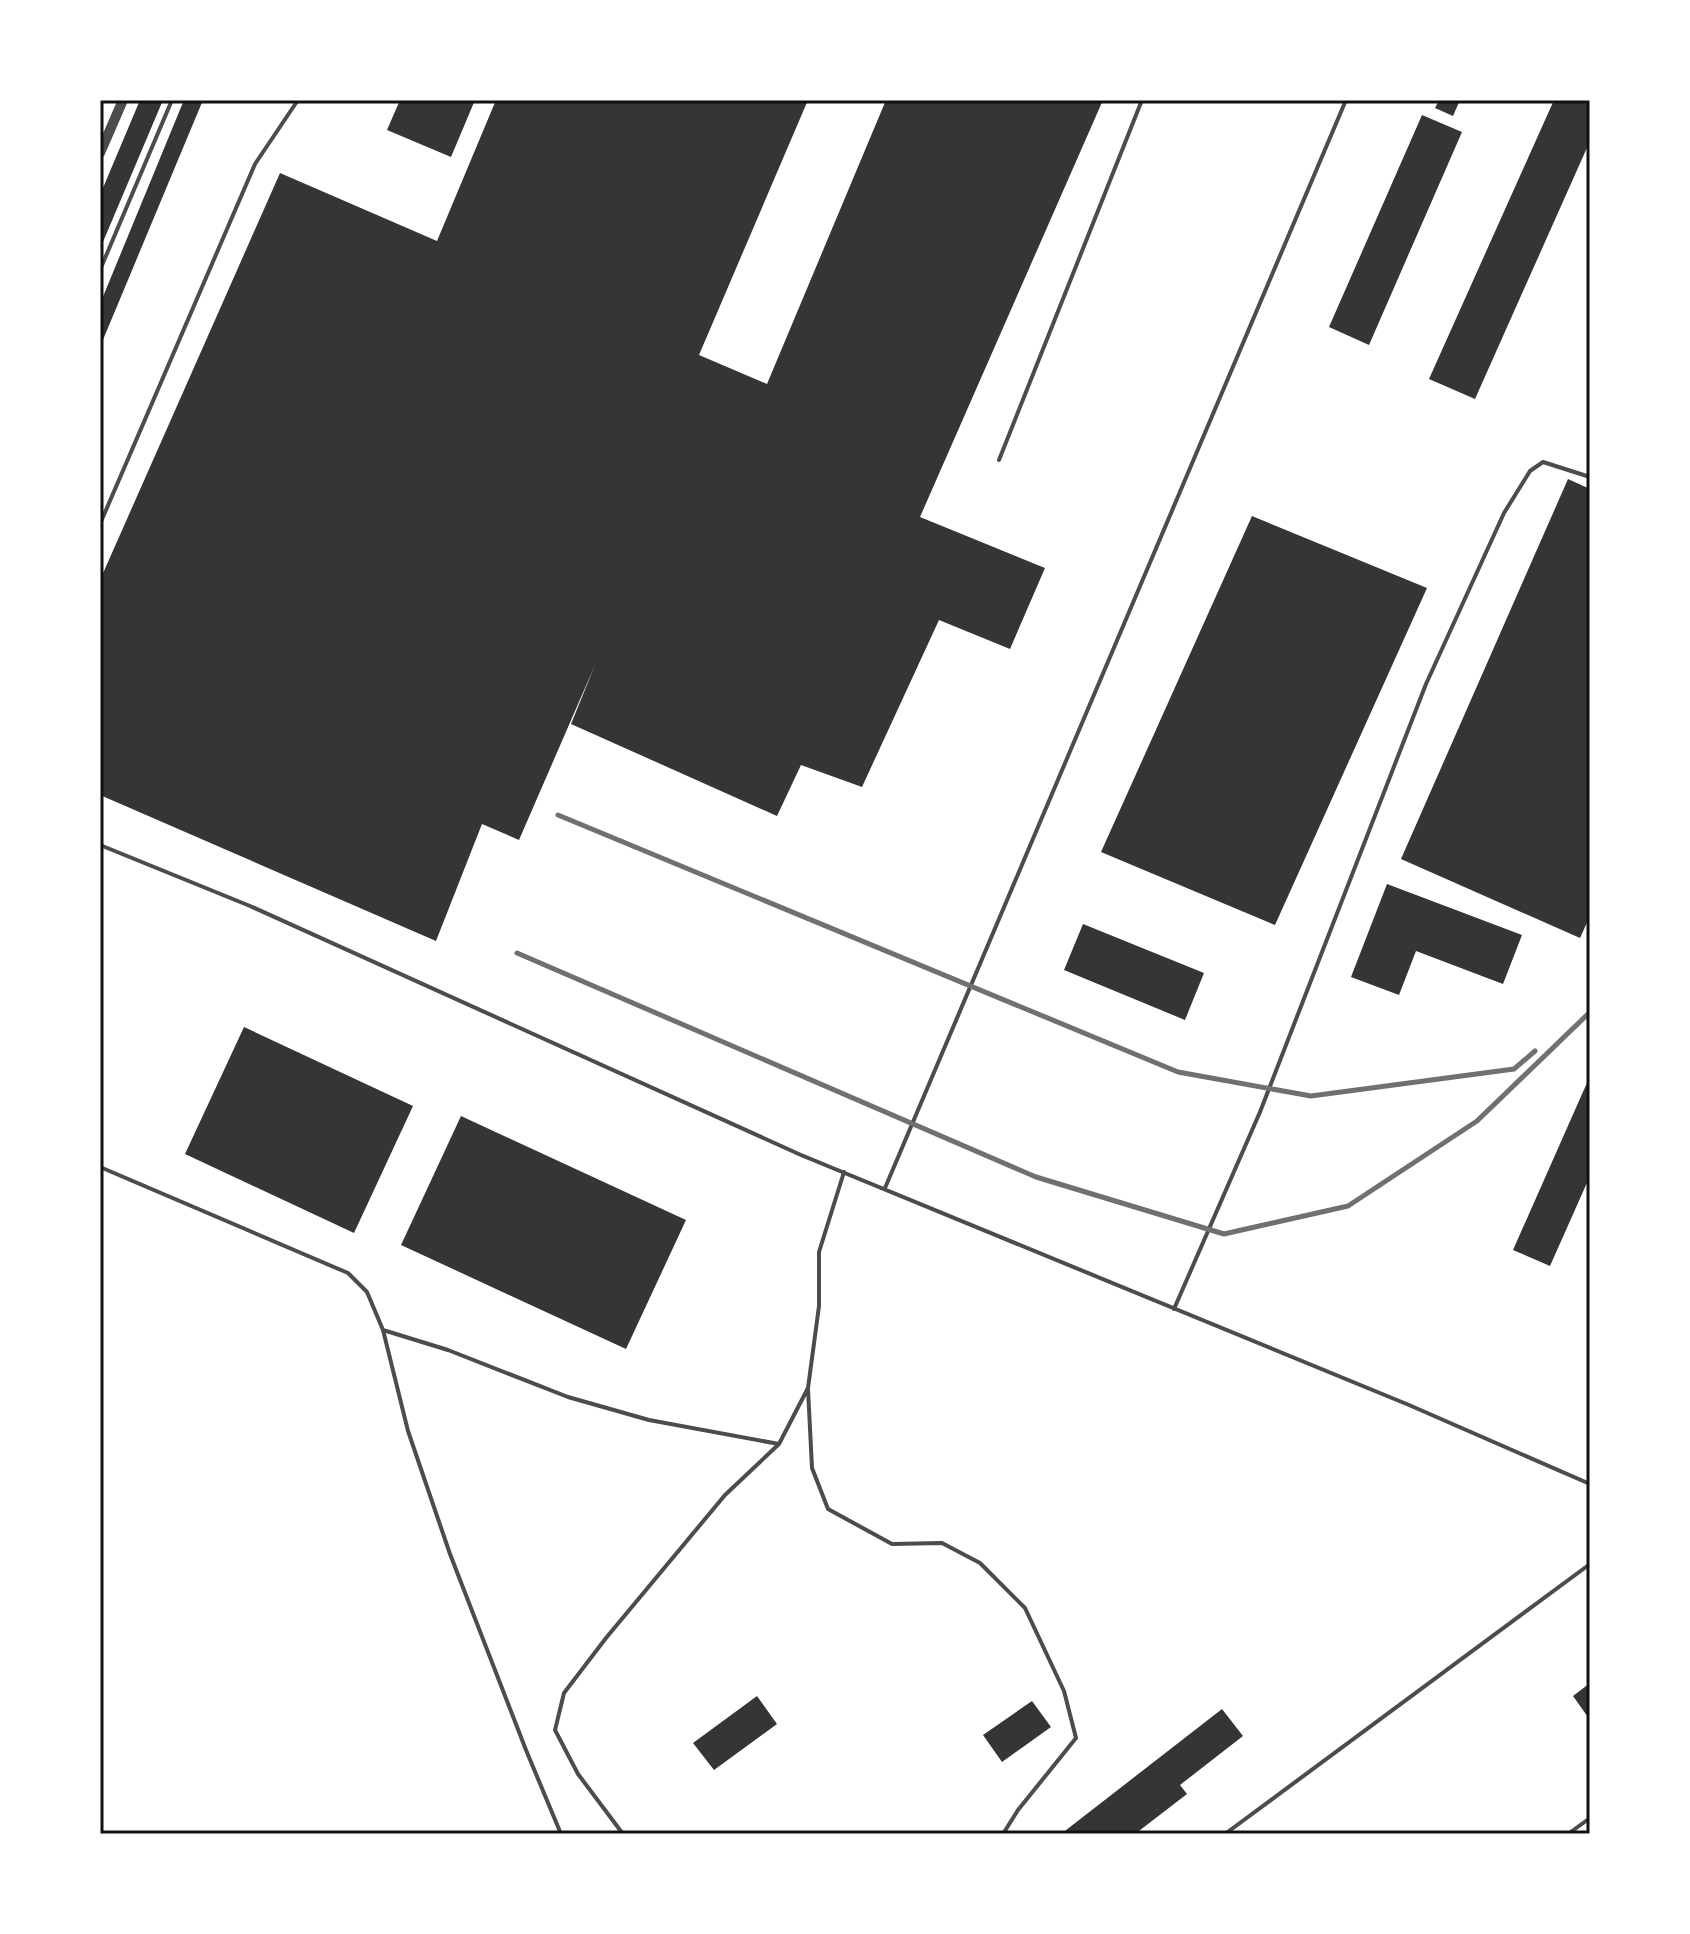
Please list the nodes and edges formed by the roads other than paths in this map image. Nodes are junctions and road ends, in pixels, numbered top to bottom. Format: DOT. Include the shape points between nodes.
graph roads {
  1 [pos="123,100"];
  2 [pos="172,100"];
  3 [pos="298,100"];
  4 [pos="1142,100"];
  5 [pos="1346,100"];
  6 [pos="100,153"];
  7 [pos="100,270"];
  8 [pos="999,460"];
  9 [pos="1590,477"];
  10 [pos="100,524"];
  11 [pos="100,845"];
  12 [pos="100,1167"];
  13 [pos="844,1172"];
  14 [pos="884,1189"];
  15 [pos="1174,1309"];
  16 [pos="383,1330"];
  17 [pos="808,1388"];
  18 [pos="779,1444"];
  19 [pos="1590,1484"];
  20 [pos="1590,1564"];
  21 [pos="1590,1818"];
  22 [pos="561,1834"];
  23 [pos="623,1834"];
  24 [pos="1003,1834"];
  25 [pos="1225,1834"];
  26 [pos="1568,1834"];
  1 -- 6 [label="street"];
  2 -- 7 [label="lane"];
  3 -- 10 [label="lane" via="255,164"];
  4 -- 8 [label="lane"];
  5 -- 14 [label="lane"];
  9 -- 15 [label="lane" via="1543,462 1530,471 1504,513 1426,684 1260,1112"];
  11 -- 13 [label="lane" via="250,906"];
  12 -- 16 [label="lane" via="348,1273 367,1292"];
  13 -- 14 [label="lane"];
  13 -- 17 [label="lane" via="819,1252 819,1306"];
  14 -- 15 [label="lane"];
  15 -- 19 [label="lane"];
  16 -- 18 [label="lane" via="568,1397 649,1420"];
  16 -- 22 [label="lane" via="408,1431 450,1554"];
  17 -- 18 [label="lane"];
  17 -- 24 [label="lane" via="812,1468 828,1509 892,1544 942,1543 980,1563 1025,1608 1064,1691 1076,1738"];
  18 -- 23 [label="lane" via="725,1495 564,1693 555,1730 578,1774"];
  20 -- 25 [label="lane"];
  21 -- 26 [label="lane"];
}
